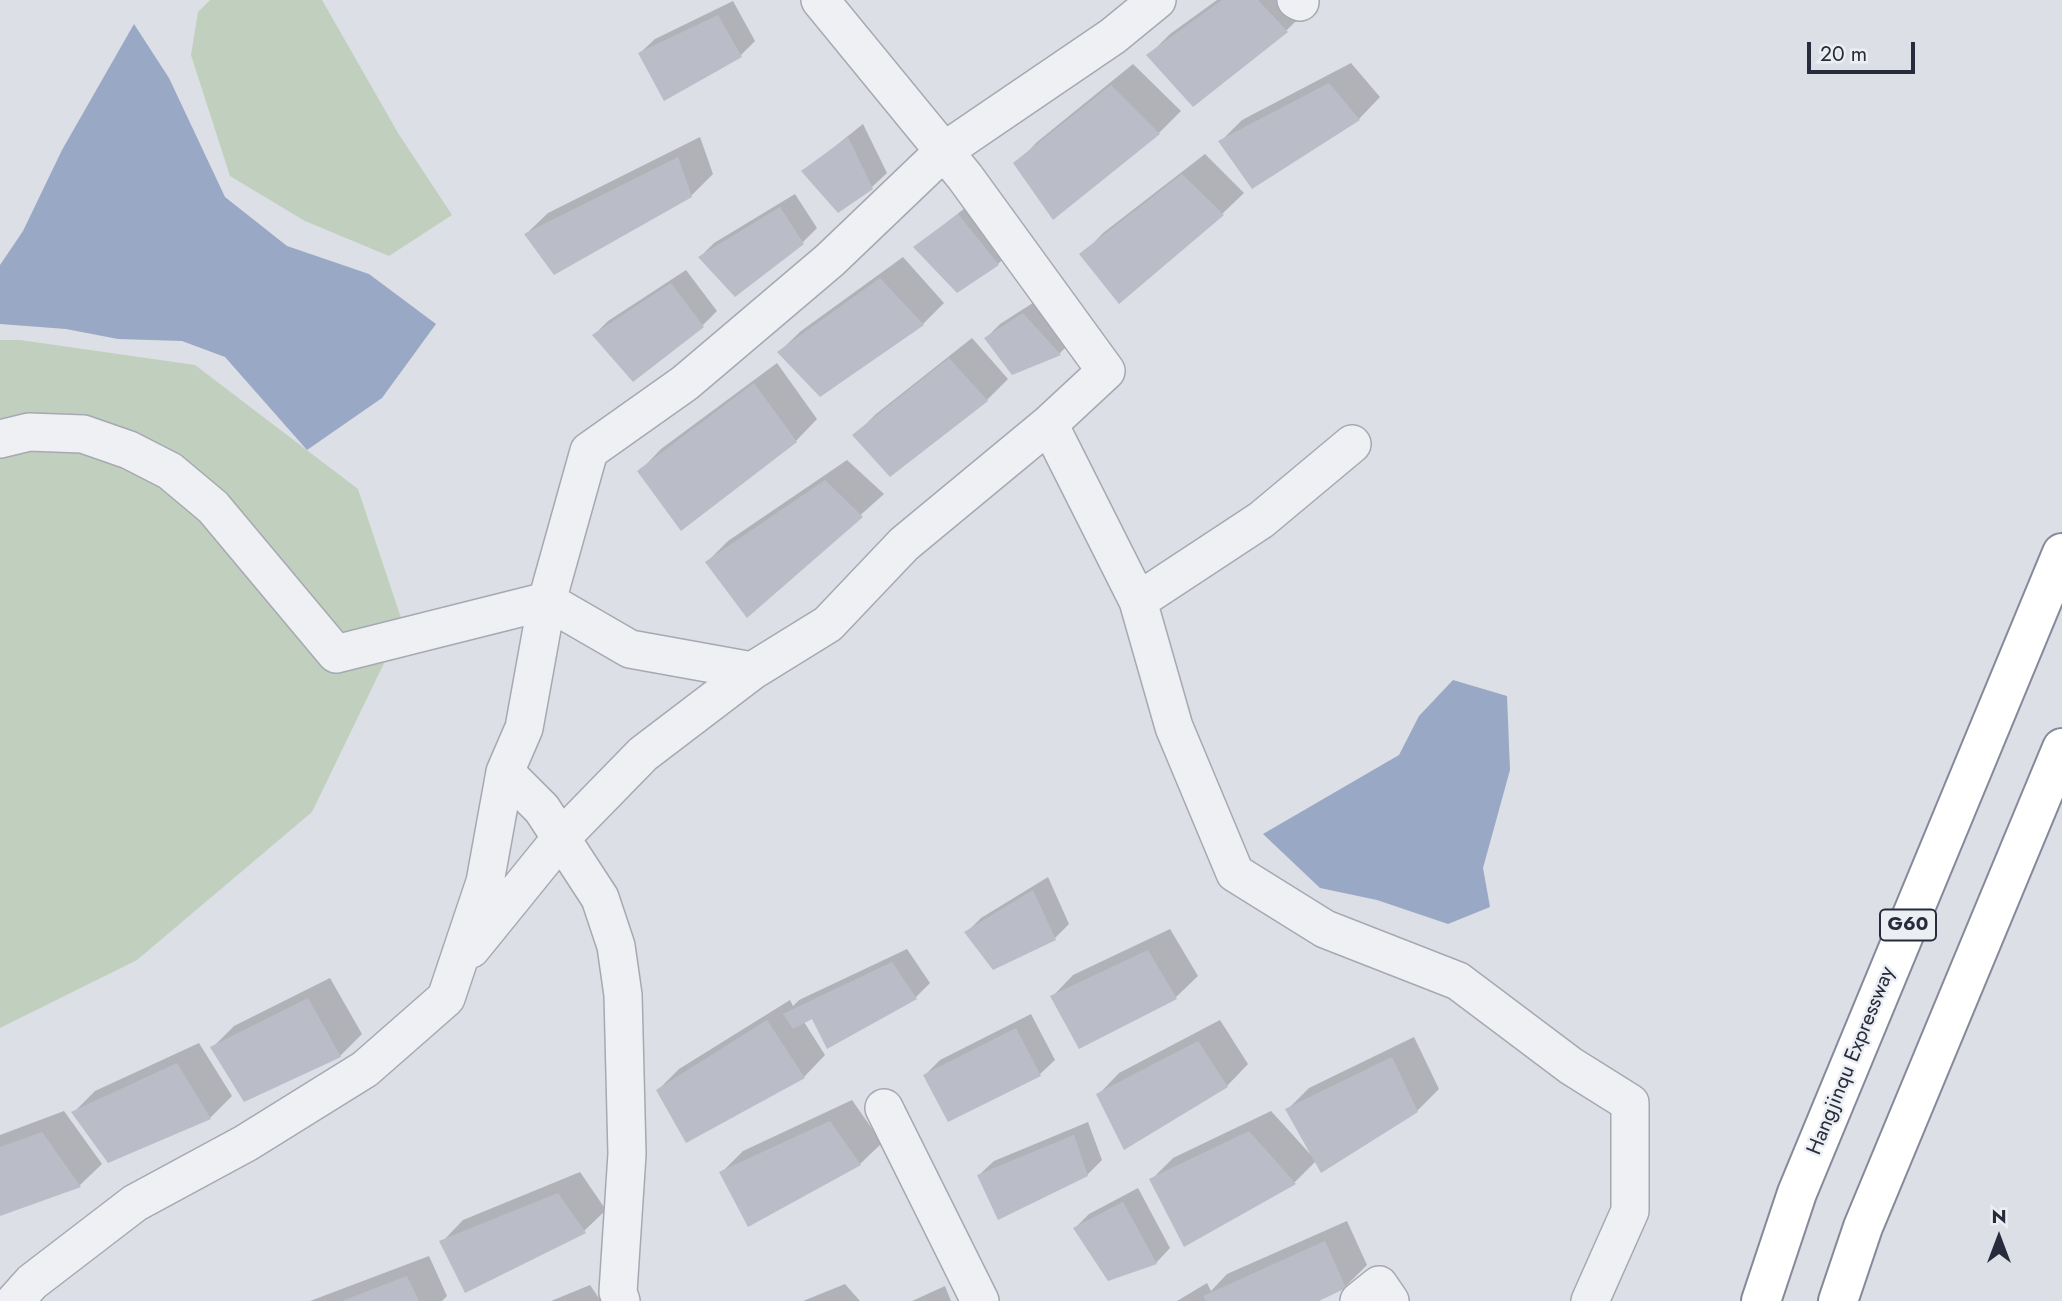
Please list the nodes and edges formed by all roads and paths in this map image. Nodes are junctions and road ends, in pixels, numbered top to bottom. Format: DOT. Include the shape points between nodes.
graph roads {
  1 [pos="820,0"];
  2 [pos="1157,0"];
  3 [pos="944,151"];
  4 [pos="1049,424"];
  5 [pos="0,439"];
  6 [pos="1352,444"];
  7 [pos="2062,553"];
  8 [pos="547,601"];
  9 [pos="1138,601"];
  10 [pos="752,671"];
  11 [pos="2062,748"];
  12 [pos="505,772"];
  13 [pos="561,838"];
  14 [pos="456,967"];
  15 [pos="884,1108"];
  16 [pos="1797,1193"];
  17 [pos="15,1301"];
  18 [pos="621,1301"];
  19 [pos="980,1301"];
  20 [pos="1359,1301"];
  21 [pos="1390,1301"];
  22 [pos="1590,1301"];
  23 [pos="1754,1301"];
  24 [pos="1761,1301"];
  25 [pos="1838,1301"];
  1 -- 3 [label="street"];
  2 -- 3 [label="street" via="1113,36"];
  3 -- 4 [label="street" via="1105,371"];
  3 -- 8 [label="street" via="820,269 685,383 589,451"];
  4 -- 9 [label="street"];
  4 -- 10 [label="street" via="904,544 828,624"];
  5 -- 8 [label="street" via="29,432 83,434 170,471 213,507 335,654"];
  6 -- 9 [label="street" via="1261,520"];
  7 -- 16 [label="highway, Hangjinqu Expressway / G60"];
  8 -- 10 [label="street" via="630,649"];
  8 -- 12 [label="street" via="524,728"];
  9 -- 22 [label="street" via="1174,727 1235,873 1325,929 1458,981 1571,1066 1630,1103 1630,1211"];
  10 -- 13 [label="street" via="643,754"];
  11 -- 25 [label="highway" via="1863,1227"];
  12 -- 13 [label="street" via="542,809"];
  12 -- 14 [label="street" via="485,883"];
  13 -- 14 [label="street"];
  13 -- 18 [label="street" via="600,898 616,946 623,995 627,1154"];
  14 -- 17 [label="street" via="446,998 365,1069 246,1143 135,1203 32,1282"];
  15 -- 19 [label="street"];
  16 -- 23 [label="highway"];
  16 -- 24 [label="highway, Hangjinqu Expressway / G60"];
  20 -- 21 [label="street" via="1379,1285"];
}
